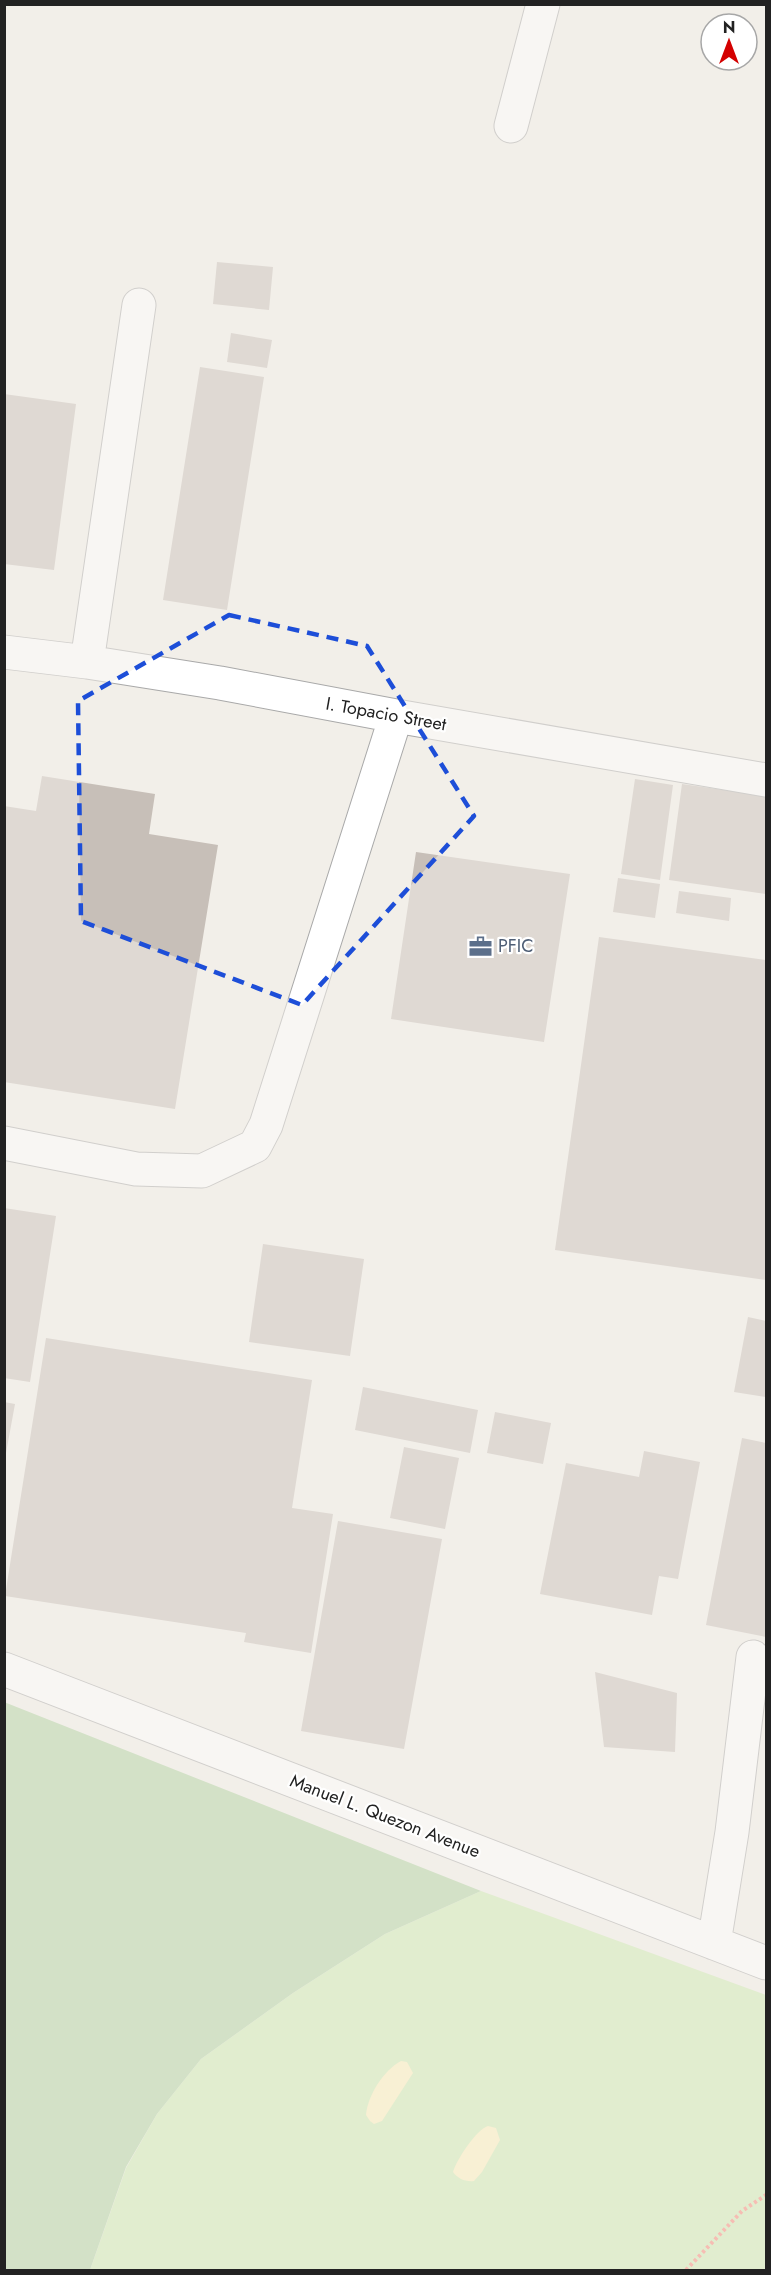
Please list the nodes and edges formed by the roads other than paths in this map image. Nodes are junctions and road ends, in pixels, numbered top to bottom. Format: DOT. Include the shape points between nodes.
graph roads {
  1 [pos="543,4"];
  2 [pos="511,126"];
  3 [pos="139,305"];
  4 [pos="4,652"];
  5 [pos="87,662"];
  6 [pos="396,716"];
  7 [pos="766,780"];
  8 [pos="4,1143"];
  9 [pos="753,1657"];
  10 [pos="4,1669"];
  11 [pos="714,1943"];
  12 [pos="766,1963"];
  1 -- 2 [label="street"];
  3 -- 5 [label="street"];
  4 -- 5 [label="street, I. Topacio Street"];
  5 -- 6 [label="street, I. Topacio Street"];
  6 -- 7 [label="street, I. Topacio Street"];
  6 -- 8 [label="street" via="266,1125 255,1146 202,1172 136,1168"];
  9 -- 11 [label="street"];
  10 -- 11 [label="street, Manuel L. Quezon Avenue"];
  11 -- 12 [label="street, Manuel L. Quezon Avenue"];
}
